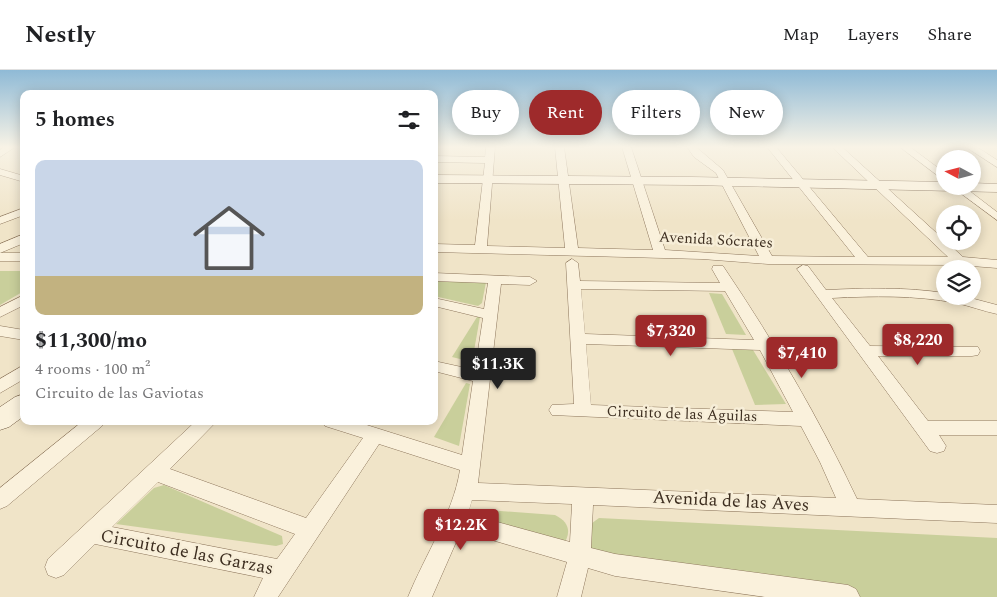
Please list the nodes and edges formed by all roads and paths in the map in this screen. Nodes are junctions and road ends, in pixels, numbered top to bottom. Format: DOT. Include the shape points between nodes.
graph roads {
  1 [pos="489,172"];
  2 [pos="562,172"];
  3 [pos="634,172"];
  4 [pos="719,172"];
  5 [pos="791,172"];
  6 [pos="863,172"];
  7 [pos="2,175"];
  8 [pos="20,178"];
  9 [pos="438,179"];
  10 [pos="488,180"];
  11 [pos="563,181"];
  12 [pos="637,181"];
  13 [pos="726,182"];
  14 [pos="802,185"];
  15 [pos="879,186"];
  16 [pos="936,187"];
  17 [pos="981,188"];
  18 [pos="997,188"];
  19 [pos="968,195"];
  20 [pos="20,213"];
  21 [pos="997,217"];
  22 [pos="0,221"];
  23 [pos="20,224"];
  24 [pos="20,240"];
  25 [pos="438,248"];
  26 [pos="0,249"];
  27 [pos="481,249"];
  28 [pos="660,254"];
  29 [pos="0,257"];
  30 [pos="20,257"];
  31 [pos="572,257"];
  32 [pos="768,260"];
  33 [pos="864,260"];
  34 [pos="958,260"];
  35 [pos="936,261"];
  36 [pos="981,263"];
  37 [pos="997,264"];
  38 [pos="718,268"];
  39 [pos="803,270"];
  40 [pos="438,277"];
  41 [pos="495,279"];
  42 [pos="530,281"];
  43 [pos="574,285"];
  44 [pos="729,288"];
  45 [pos="821,294"];
  46 [pos="20,301"];
  47 [pos="438,303"];
  48 [pos="997,310"];
  49 [pos="0,313"];
  50 [pos="491,316"];
  51 [pos="0,331"];
  52 [pos="20,334"];
  53 [pos="578,339"];
  54 [pos="765,345"];
  55 [pos="864,351"];
  56 [pos="972,351"];
  57 [pos="438,367"];
  58 [pos="20,374"];
  59 [pos="483,378"];
  60 [pos="0,387"];
  61 [pos="20,406"];
  62 [pos="558,410"];
  63 [pos="584,411"];
  64 [pos="806,419"];
  65 [pos="0,420"];
  66 [pos="91,425"];
  67 [pos="204,425"];
  68 [pos="344,425"];
  69 [pos="923,428"];
  70 [pos="997,428"];
  71 [pos="375,435"];
  72 [pos="937,446"];
  73 [pos="471,466"];
  74 [pos="155,472"];
  75 [pos="464,491"];
  76 [pos="583,496"];
  77 [pos="0,500"];
  78 [pos="850,507"];
  79 [pos="997,514"];
  80 [pos="455,520"];
  81 [pos="310,530"];
  82 [pos="92,533"];
  83 [pos="580,556"];
  84 [pos="56,567"];
  85 [pos="282,571"];
  86 [pos="265,596"];
  87 [pos="420,597"];
  88 [pos="570,597"];
  89 [pos="848,597"];
  1 -- 10 [label="street"];
  2 -- 11 [label="street"];
  3 -- 12 [label="street"];
  4 -- 13 [label="street"];
  5 -- 14 [label="street"];
  6 -- 15 [label="street"];
  7 -- 8 [label="street"];
  9 -- 10 [label="street"];
  10 -- 11 [label="street"];
  10 -- 27 [label="street"];
  11 -- 12 [label="street"];
  11 -- 31 [label="street"];
  12 -- 13 [label="street"];
  12 -- 28 [label="street"];
  13 -- 14 [label="street"];
  13 -- 32 [label="street"];
  14 -- 15 [label="street"];
  14 -- 33 [label="street"];
  15 -- 16 [label="street"];
  15 -- 34 [label="street"];
  17 -- 18 [label="street"];
  19 -- 21 [label="street"];
  20 -- 22 [label="street"];
  22 -- 23 [label="street"];
  24 -- 26 [label="street"];
  25 -- 27 [label="street, Avenida Sócrates"];
  27 -- 31 [label="street, Avenida Sócrates"];
  28 -- 31 [label="street, Avenida Sócrates"];
  28 -- 32 [label="street, Avenida Sócrates"];
  29 -- 30 [label="street"];
  31 -- 43 [label="street"];
  32 -- 33 [label="street, Avenida Sócrates"];
  33 -- 35 [label="street, Avenida Sócrates"];
  36 -- 37 [label="street, Avenida Sócrates"];
  38 -- 44 [label="street"];
  39 -- 45 [label="street"];
  40 -- 41 [label="street"];
  41 -- 42 [label="street"];
  41 -- 50 [label="street"];
  43 -- 44 [label="street"];
  43 -- 53 [label="street"];
  44 -- 54 [label="street"];
  45 -- 48 [label="street" via="928,294"];
  45 -- 55 [label="street"];
  46 -- 49 [label="street"];
  47 -- 50 [label="street"];
  50 -- 59 [label="street"];
  51 -- 52 [label="street"];
  53 -- 54 [label="street"];
  53 -- 63 [label="street"];
  54 -- 64 [label="street"];
  55 -- 56 [label="street"];
  55 -- 69 [label="street"];
  57 -- 59 [label="street"];
  58 -- 60 [label="street"];
  59 -- 73 [label="street"];
  61 -- 65 [label="street"];
  62 -- 63 [label="street, Circuito de las Águilas"];
  63 -- 64 [label="street, Circuito de las Águilas"];
  64 -- 78 [label="street"];
  66 -- 77 [label="street"];
  67 -- 74 [label="street, Circuito de las Garzas"];
  68 -- 71 [label="street"];
  69 -- 70 [label="street"];
  69 -- 72 [label="street"];
  71 -- 73 [label="street"];
  71 -- 81 [label="street, Circuito de las Garzas"];
  73 -- 75 [label="street"];
  74 -- 81 [label="street"];
  74 -- 82 [label="street, Circuito de las Garzas"];
  75 -- 76 [label="street, Avenida de las Aves"];
  75 -- 80 [label="street"];
  76 -- 78 [label="street, Avenida de las Aves"];
  76 -- 83 [label="street"];
  78 -- 79 [label="street, Avenida de las Aves"];
  80 -- 83 [label="street"];
  80 -- 87 [label="street"];
  81 -- 85 [label="street, Circuito de las Garzas"];
  82 -- 84 [label="street, Circuito de las Garzas"];
  82 -- 85 [label="street, Circuito de las Garzas"];
  83 -- 88 [label="street"];
  83 -- 89 [label="street" via="615,565"];
  85 -- 86 [label="street, Circuito de las Garzas"];
}
